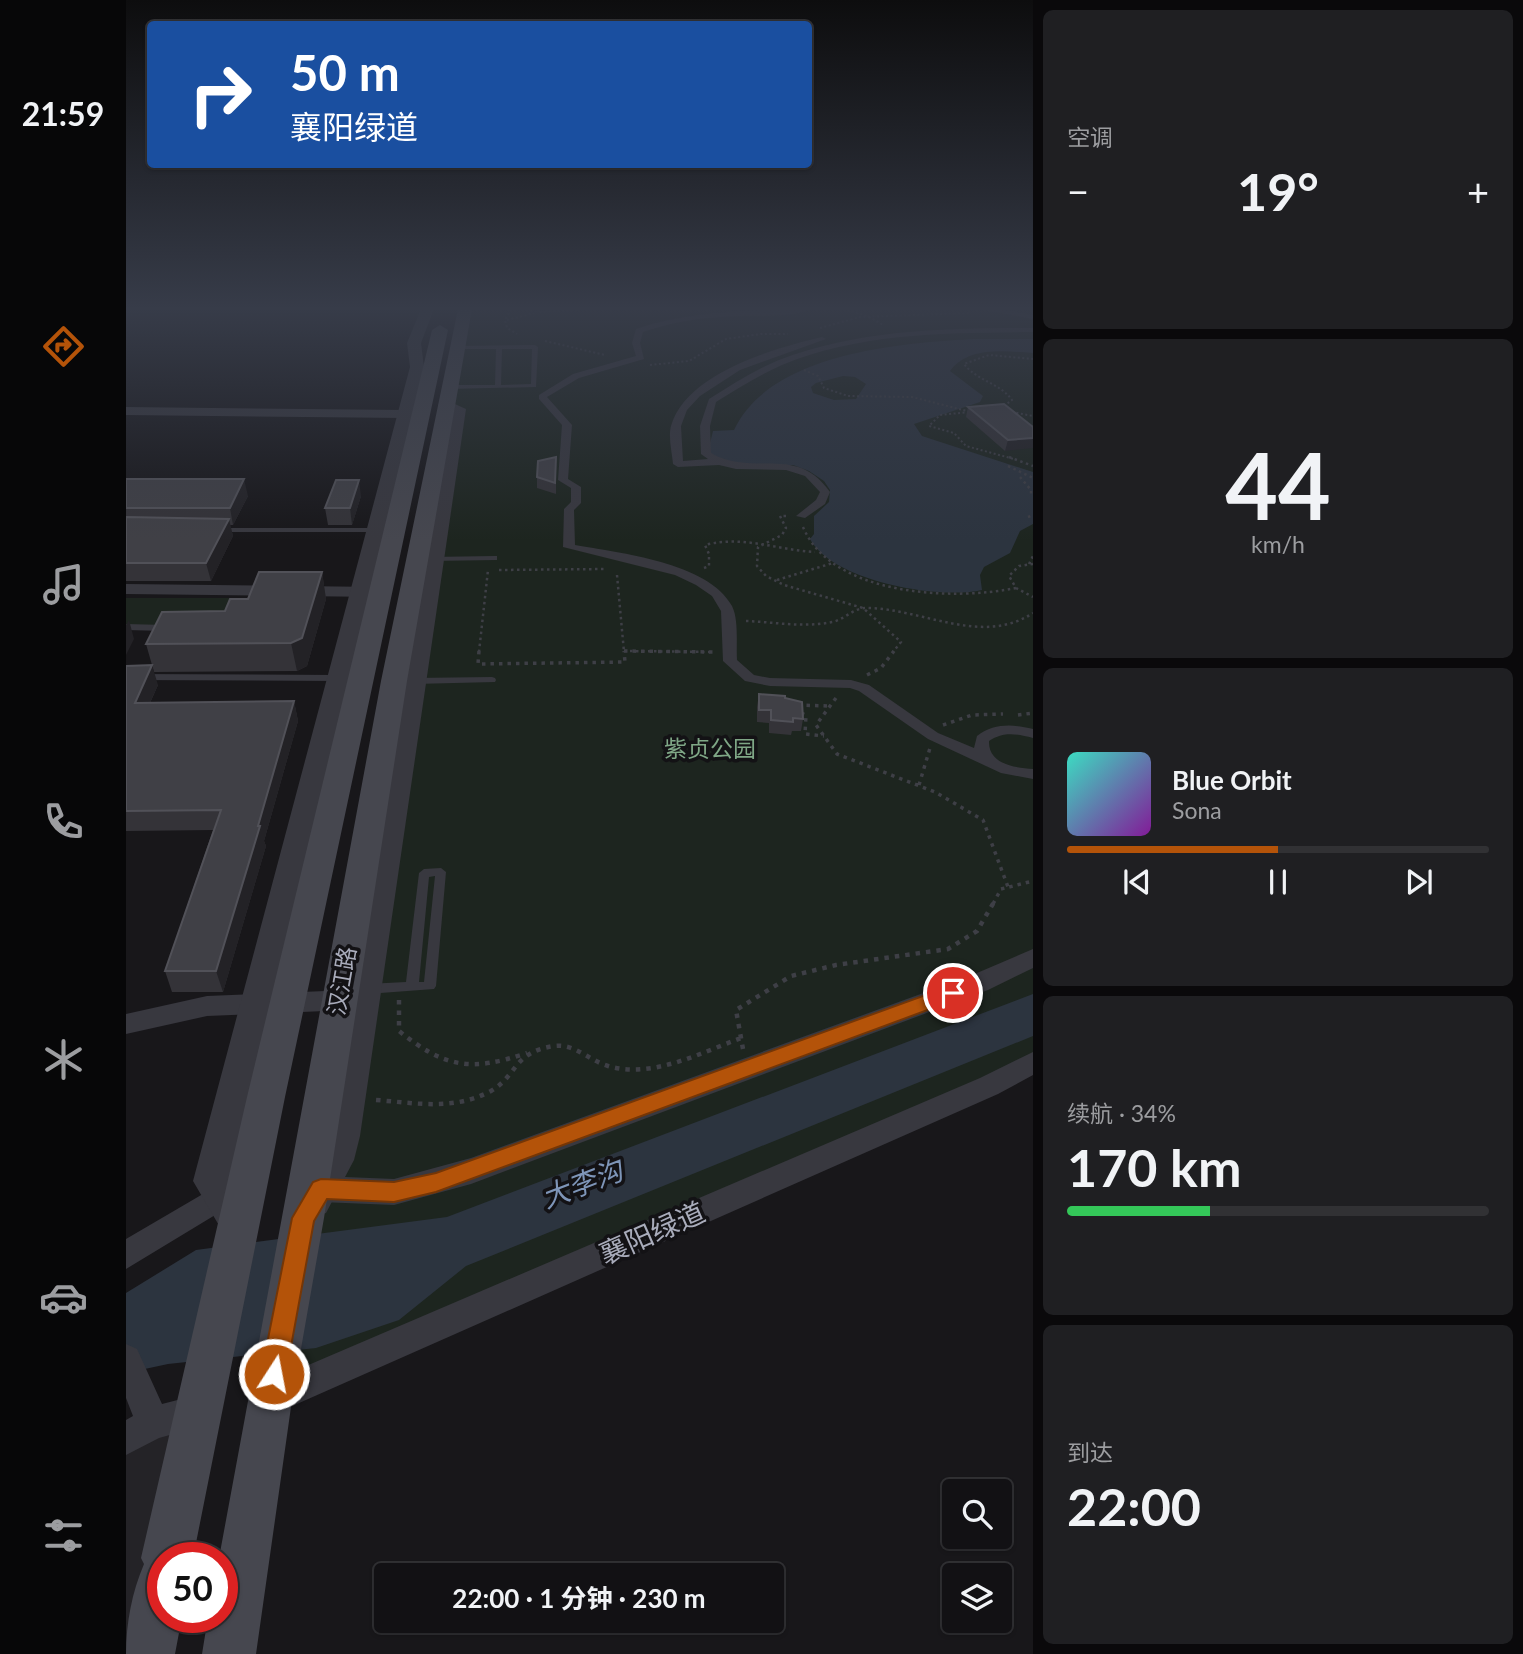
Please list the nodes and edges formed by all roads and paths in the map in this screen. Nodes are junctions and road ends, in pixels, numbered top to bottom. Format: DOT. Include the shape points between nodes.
graph roads {
  1 [pos="412,386"];
  2 [pos="424,386"];
  3 [pos="450,386"];
  4 [pos="498,386"];
  5 [pos="556,386"];
  6 [pos="710,386"];
  7 [pos="738,386"];
  8 [pos="823,386"];
  9 [pos="993,386"];
  10 [pos="448,396"];
  11 [pos="126,411"];
  12 [pos="404,414"];
  13 [pos="1033,416"];
  14 [pos="719,462"];
  15 [pos="1008,466"];
  16 [pos="1033,467"];
  17 [pos="1020,477"];
  18 [pos="1033,478"];
  19 [pos="1031,486"];
  20 [pos="1031,496"];
  21 [pos="1033,514"];
  22 [pos="780,516"];
  23 [pos="801,516"];
  24 [pos="1028,517"];
  25 [pos="209,530"];
  26 [pos="375,530"];
  27 [pos="814,552"];
  28 [pos="1033,556"];
  29 [pos="494,558"];
  30 [pos="425,559"];
  31 [pos="833,563"];
  32 [pos="1031,564"];
  33 [pos="684,574"];
  34 [pos="775,581"];
  35 [pos="1016,588"];
  36 [pos="126,589"];
  37 [pos="371,592"];
  38 [pos="1033,597"];
  39 [pos="1033,613"];
  40 [pos="727,620"];
  41 [pos="126,627"];
  42 [pos="182,628"];
  43 [pos="624,651"];
  44 [pos="730,652"];
  45 [pos="126,677"];
  46 [pos="337,678"];
  47 [pos="492,680"];
  48 [pos="404,681"];
  49 [pos="830,706"];
  50 [pos="1033,734"];
  51 [pos="824,736"];
  52 [pos="989,760"];
  53 [pos="1033,774"];
  54 [pos="1033,881"];
  55 [pos="1033,958"];
  56 [pos="412,987"];
  57 [pos="352,995"];
  58 [pos="287,1004"];
  59 [pos="254,1005"];
  60 [pos="126,1024"];
  61 [pos="741,1038"];
  62 [pos="529,1052"];
  63 [pos="1033,1063"];
  64 [pos="747,1069"];
  65 [pos="349,1097"];
  66 [pos="312,1203"];
  67 [pos="229,1209"];
  68 [pos="126,1255"];
  69 [pos="131,1373"];
  70 [pos="269,1400"];
  71 [pos="159,1424"];
  72 [pos="166,1542"];
  73 [pos="152,1633"];
  74 [pos="148,1654"];
  75 [pos="229,1654"];
  1 -- 12 [label="street"];
  2 -- 37 [label="main road, 汉江路"];
  3 -- 10 [label="main road, 汉江路"];
  4 -- 10 [label="lane"];
  5 -- 33 [label="street" via="542,397 566,425 564,480 576,486 576,503 569,509 569,547"];
  6 -- 14 [label="street" via="691,398 677,424 678,464"];
  7 -- 14 [label="street" via="712,401 705,426 706,454"];
  8 -- 16 [label="path" via="839,394 912,397 970,412 940,415 929,426 954,433 966,446"];
  9 -- 13 [label="path" via="1012,400 1000,408"];
  10 -- 30 [label="main road, 汉江路"];
  11 -- 12 [label="street"];
  12 -- 26 [label="street"];
  14 -- 23 [label="street" via="791,466 819,480 825,492 821,502"];
  15 -- 18 [label="path"];
  17 -- 19 [label="path"];
  19 -- 20 [label="path"];
  21 -- 24 [label="path"];
  22 -- 23 [label="path"];
  23 -- 27 [label="path"];
  25 -- 26 [label="lane"];
  26 -- 37 [label="street"];
  27 -- 31 [label="path"];
  27 -- 33 [label="path" via="794,553 742,538 716,541 705,545 709,566"];
  28 -- 32 [label="path"];
  29 -- 30 [label="lane"];
  30 -- 48 [label="main road, 汉江路"];
  31 -- 34 [label="path" via="805,568"];
  31 -- 35 [label="path" via="912,591 956,594"];
  32 -- 35 [label="path" via="1012,570 1009,576"];
  33 -- 40 [label="street" via="710,586 727,608"];
  35 -- 38 [label="path"];
  36 -- 37 [label="street"];
  37 -- 46 [label="street"];
  37 -- 58 [label="main road, 汉江路"];
  39 -- 40 [label="path" via="1026,620 1001,627 970,627 863,608 834,622"];
  40 -- 44 [label="street"];
  41 -- 42 [label="lane"];
  43 -- 43 [label="path" via="617,569 486,570 478,664 625,662"];
  43 -- 44 [label="path"];
  44 -- 52 [label="street" via="730,661 750,678 863,688 933,736"];
  45 -- 46 [label="lane"];
  46 -- 59 [label="street"];
  47 -- 48 [label="lane"];
  48 -- 57 [label="main road, 汉江路"];
  49 -- 51 [label="path" via="796,705 796,710 806,715 805,734"];
  50 -- 52 [label="street" via="1007,729 988,734 980,746"];
  52 -- 53 [label="street" via="1010,771"];
  54 -- 61 [label="path" via="1001,889 977,931 948,949 791,976 736,1010"];
  55 -- 64 [label="street" via="979,983"];
  56 -- 56 [label="lane" via="430,986 441,872 424,873"];
  56 -- 57 [label="lane"];
  57 -- 58 [label="street"];
  57 -- 62 [label="path" via="399,997 399,1031 438,1059 499,1063"];
  57 -- 65 [label="street"];
  57 -- 66 [label="main road, 汉江路"];
  58 -- 59 [label="street"];
  58 -- 67 [label="main road, 汉江路"];
  59 -- 60 [label="street" via="207,1006"];
  59 -- 67 [label="street" via="211,1181"];
  61 -- 62 [label="path" via="652,1069 605,1066 582,1052 557,1045"];
  61 -- 64 [label="path"];
  62 -- 65 [label="path" via="492,1090 447,1106"];
  63 -- 70 [label="street, 襄阳绿道"];
  64 -- 66 [label="street" via="436,1182"];
  65 -- 66 [label="street" via="337,1160"];
  66 -- 70 [label="main road, 汉江路"];
  67 -- 68 [label="street"];
  67 -- 71 [label="main road, 汉江路"];
  69 -- 71 [label="street"];
  70 -- 75 [label="main road, 汉江路"];
  71 -- 72 [label="main road, 汉江路"];
  73 -- 74 [label="main road"];
}
